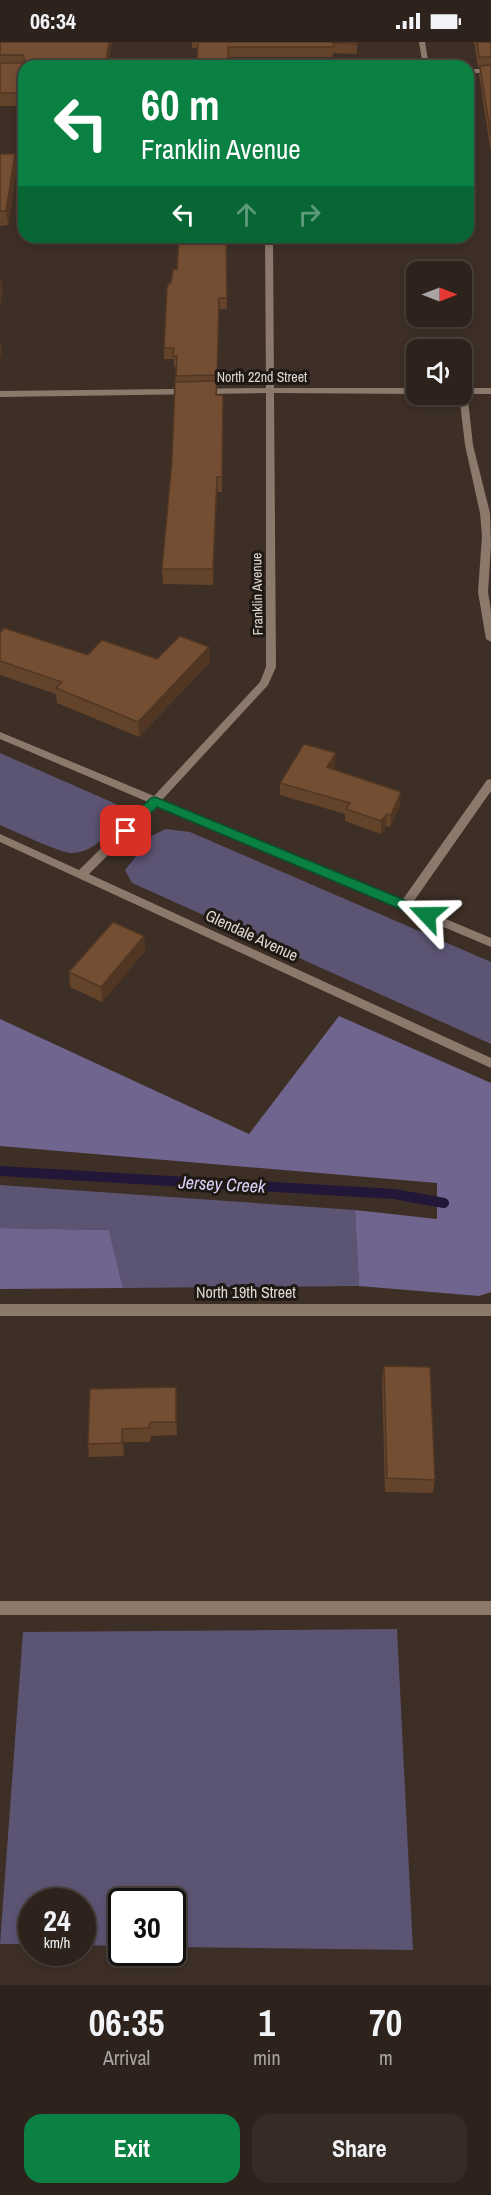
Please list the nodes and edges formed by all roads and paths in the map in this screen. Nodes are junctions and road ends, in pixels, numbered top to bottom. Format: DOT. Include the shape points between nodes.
graph roads {
  1 [pos="422,42"];
  2 [pos="425,60"];
  3 [pos="474,71"];
  4 [pos="491,71"];
  5 [pos="269,243"];
  6 [pos="268,390"];
  7 [pos="406,391"];
  8 [pos="472,391"];
  9 [pos="491,391"];
  10 [pos="0,394"];
  11 [pos="465,405"];
  12 [pos="491,639"];
  13 [pos="0,735"];
  14 [pos="491,783"];
  15 [pos="155,801"];
  16 [pos="0,838"];
  17 [pos="81,875"];
  18 [pos="405,905"];
  19 [pos="491,942"];
  20 [pos="491,1063"];
  21 [pos="0,1310"];
  22 [pos="491,1310"];
  23 [pos="0,1608"];
  24 [pos="491,1608"];
  1 -- 2 [label="street"];
  3 -- 4 [label="street"];
  5 -- 6 [label="street, Franklin Avenue"];
  6 -- 7 [label="street, North 22nd Street"];
  6 -- 10 [label="street, North 22nd Street"];
  6 -- 15 [label="street, Franklin Avenue" via="271,667 264,683"];
  8 -- 9 [label="street"];
  11 -- 12 [label="street" via="469,445 485,513 483,592"];
  13 -- 15 [label="street"];
  14 -- 18 [label="street"];
  15 -- 17 [label="street, Franklin Avenue"];
  15 -- 18 [label="street"];
  16 -- 17 [label="street, Glendale Avenue"];
  17 -- 20 [label="street, Glendale Avenue"];
  18 -- 19 [label="street"];
  21 -- 22 [label="street, North 19th Street"];
  23 -- 24 [label="street"];
}
